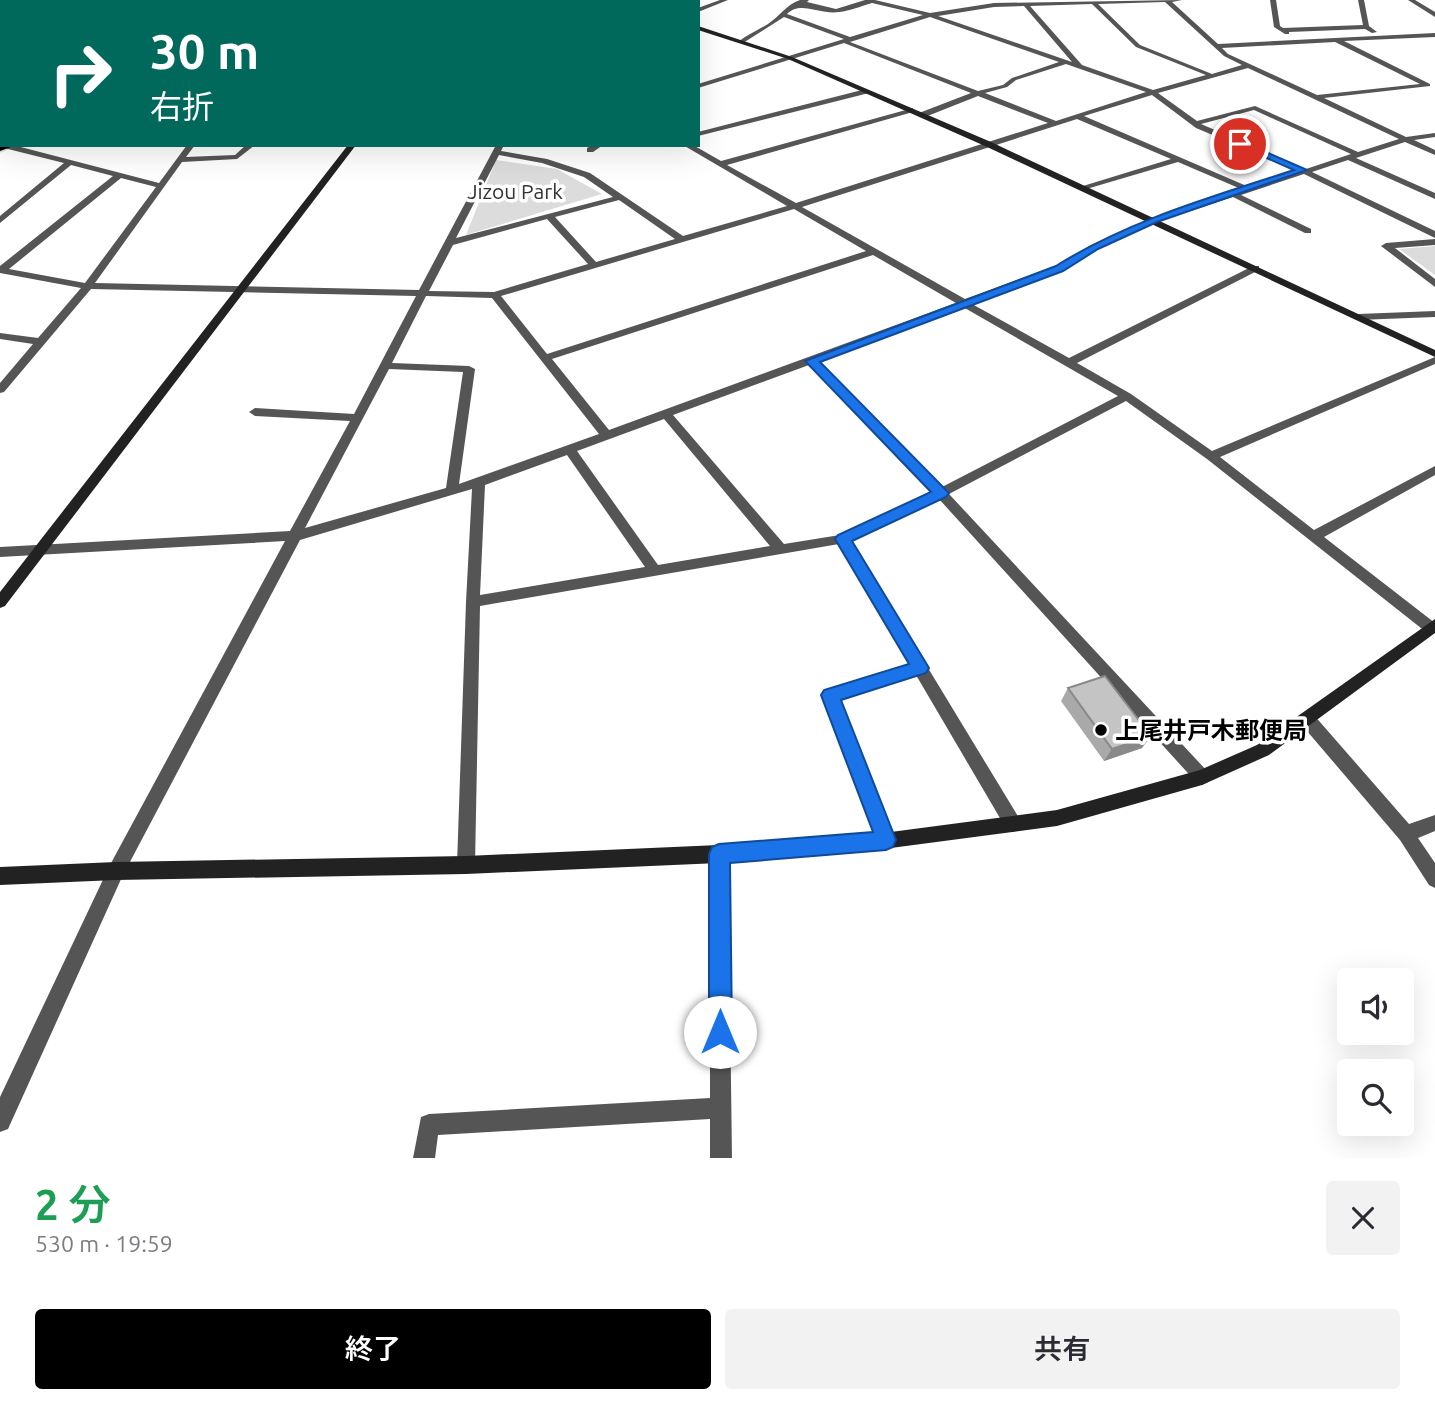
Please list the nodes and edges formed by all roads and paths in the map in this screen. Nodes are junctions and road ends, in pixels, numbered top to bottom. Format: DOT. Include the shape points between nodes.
graph roads {
  1 [pos="726,0"];
  2 [pos="870,0"];
  3 [pos="1166,0"];
  4 [pos="1179,0"];
  5 [pos="1273,0"];
  6 [pos="1361,0"];
  7 [pos="1411,0"];
  8 [pos="804,1"];
  9 [pos="1061,1"];
  10 [pos="992,2"];
  11 [pos="1093,2"];
  12 [pos="1025,4"];
  13 [pos="700,9"];
  14 [pos="783,15"];
  15 [pos="930,15"];
  16 [pos="1435,15"];
  17 [pos="1366,27"];
  18 [pos="700,30"];
  19 [pos="1281,30"];
  20 [pos="1435,35"];
  21 [pos="1382,37"];
  22 [pos="846,40"];
  23 [pos="1335,40"];
  24 [pos="741,42"];
  25 [pos="1300,42"];
  26 [pos="1216,46"];
  27 [pos="790,58"];
  28 [pos="1065,62"];
  29 [pos="1079,66"];
  30 [pos="1247,66"];
  31 [pos="700,74"];
  32 [pos="1209,74"];
  33 [pos="719,79"];
  34 [pos="700,85"];
  35 [pos="1431,87"];
  36 [pos="866,91"];
  37 [pos="1153,92"];
  38 [pos="978,93"];
  39 [pos="1315,97"];
  40 [pos="910,110"];
  41 [pos="922,115"];
  42 [pos="1077,116"];
  43 [pos="1055,122"];
  44 [pos="1196,123"];
  45 [pos="700,133"];
  46 [pos="1435,135"];
  47 [pos="1406,139"];
  48 [pos="988,144"];
  49 [pos="6,147"];
  50 [pos="190,147"];
  51 [pos="249,147"];
  52 [pos="350,147"];
  53 [pos="595,147"];
  54 [pos="691,147"];
  55 [pos="498,148"];
  56 [pos="590,150"];
  57 [pos="1357,153"];
  58 [pos="1435,153"];
  59 [pos="1347,156"];
  60 [pos="1179,159"];
  61 [pos="182,160"];
  62 [pos="69,163"];
  63 [pos="721,164"];
  64 [pos="1302,170"];
  65 [pos="118,176"];
  66 [pos="161,186"];
  67 [pos="1086,188"];
  68 [pos="1248,189"];
  69 [pos="1233,194"];
  70 [pos="1435,196"];
  71 [pos="622,197"];
  72 [pos="796,206"];
  73 [pos="549,216"];
  74 [pos="0,220"];
  75 [pos="1154,220"];
  76 [pos="1308,231"];
  77 [pos="1435,235"];
  78 [pos="681,239"];
  79 [pos="1435,242"];
  80 [pos="448,243"];
  81 [pos="876,251"];
  82 [pos="594,265"];
  83 [pos="1256,268"];
  84 [pos="0,270"];
  85 [pos="1435,284"];
  86 [pos="88,286"];
  87 [pos="242,290"];
  88 [pos="423,294"];
  89 [pos="495,295"];
  90 [pos="968,303"];
  91 [pos="1435,314"];
  92 [pos="1359,317"];
  93 [pos="0,336"];
  94 [pos="41,342"];
  95 [pos="1435,354"];
  96 [pos="545,358"];
  97 [pos="1435,359"];
  98 [pos="811,361"];
  99 [pos="1070,362"];
  100 [pos="385,366"];
  101 [pos="1,389"];
  102 [pos="1127,396"];
  103 [pos="256,412"];
  104 [pos="666,414"];
  105 [pos="358,418"];
  106 [pos="607,436"];
  107 [pos="570,450"];
  108 [pos="1211,456"];
  109 [pos="1435,470"];
  110 [pos="479,483"];
  111 [pos="452,491"];
  112 [pos="941,493"];
  113 [pos="295,536"];
  114 [pos="1314,536"];
  115 [pos="843,539"];
  116 [pos="780,549"];
  117 [pos="39,550"];
  118 [pos="0,552"];
  119 [pos="655,571"];
  120 [pos="0,601"];
  121 [pos="472,602"];
  122 [pos="1433,626"];
  123 [pos="920,668"];
  124 [pos="1307,719"];
  125 [pos="1202,777"];
  126 [pos="1435,823"];
  127 [pos="1013,824"];
  128 [pos="1406,834"];
  129 [pos="886,840"];
  130 [pos="719,854"];
  131 [pos="466,865"];
  132 [pos="116,871"];
  133 [pos="0,876"];
  134 [pos="1435,879"];
  135 [pos="720,1108"];
  136 [pos="0,1121"];
  137 [pos="424,1158"];
  138 [pos="721,1158"];
  1 -- 13 [label="street"];
  2 -- 8 [label="street" via="836,11"];
  2 -- 15 [label="street"];
  3 -- 4 [label="street"];
  3 -- 11 [label="street"];
  3 -- 26 [label="street"];
  5 -- 19 [label="street"];
  6 -- 17 [label="street"];
  7 -- 16 [label="street"];
  8 -- 14 [label="street" via="789,6"];
  9 -- 11 [label="street"];
  9 -- 12 [label="street"];
  10 -- 12 [label="street"];
  10 -- 15 [label="street"];
  11 -- 32 [label="street" via="1138,46"];
  12 -- 29 [label="street"];
  14 -- 22 [label="street"];
  14 -- 24 [label="street"];
  15 -- 22 [label="street"];
  15 -- 28 [label="street"];
  17 -- 19 [label="street"];
  17 -- 21 [label="street"];
  18 -- 24 [label="street"];
  19 -- 25 [label="street"];
  20 -- 21 [label="street"];
  21 -- 23 [label="street"];
  22 -- 27 [label="street"];
  22 -- 38 [label="street"];
  23 -- 25 [label="street"];
  23 -- 35 [label="street"];
  24 -- 27 [label="street"];
  25 -- 26 [label="street"];
  26 -- 30 [label="street"];
  27 -- 33 [label="street"];
  27 -- 36 [label="street"];
  28 -- 29 [label="street"];
  28 -- 38 [label="street"];
  29 -- 37 [label="street"];
  30 -- 32 [label="street"];
  30 -- 39 [label="street"];
  31 -- 33 [label="street"];
  32 -- 37 [label="street"];
  33 -- 34 [label="street"];
  35 -- 39 [label="street"];
  36 -- 40 [label="street"];
  36 -- 45 [label="street"];
  37 -- 42 [label="street"];
  37 -- 44 [label="street"];
  38 -- 41 [label="street"];
  38 -- 43 [label="street"];
  39 -- 47 [label="street"];
  40 -- 41 [label="street"];
  40 -- 63 [label="street"];
  41 -- 48 [label="street"];
  42 -- 43 [label="street"];
  42 -- 60 [label="street"];
  43 -- 48 [label="street"];
  44 -- 57 [label="street" via="1255,108"];
  44 -- 64 [label="street"];
  46 -- 47 [label="street"];
  47 -- 57 [label="street"];
  47 -- 58 [label="street"];
  48 -- 67 [label="street"];
  48 -- 72 [label="street"];
  49 -- 62 [label="street"];
  50 -- 61 [label="street"];
  51 -- 61 [label="street" via="237,157"];
  52 -- 87 [label="street"];
  53 -- 56 [label="street"];
  54 -- 63 [label="street"];
  55 -- 71 [label="street" via="587,175"];
  55 -- 80 [label="street"];
  57 -- 59 [label="street"];
  59 -- 64 [label="street"];
  59 -- 70 [label="street"];
  60 -- 67 [label="street"];
  60 -- 68 [label="street"];
  61 -- 66 [label="street"];
  62 -- 65 [label="street"];
  62 -- 74 [label="street"];
  63 -- 72 [label="street"];
  64 -- 68 [label="street"];
  64 -- 77 [label="street"];
  65 -- 66 [label="street"];
  65 -- 84 [label="street"];
  66 -- 86 [label="street"];
  67 -- 75 [label="street"];
  68 -- 69 [label="street"];
  69 -- 75 [label="street"];
  69 -- 76 [label="street"];
  71 -- 73 [label="street"];
  71 -- 78 [label="street"];
  72 -- 78 [label="street"];
  72 -- 81 [label="street"];
  73 -- 80 [label="street"];
  73 -- 82 [label="street"];
  75 -- 83 [label="street"];
  75 -- 90 [label="street" via="1059,268"];
  78 -- 82 [label="street"];
  79 -- 85 [label="street" via="1386,246"];
  80 -- 88 [label="street"];
  81 -- 90 [label="street"];
  81 -- 96 [label="street"];
  82 -- 89 [label="street"];
  83 -- 92 [label="street"];
  83 -- 99 [label="street"];
  84 -- 86 [label="street"];
  86 -- 87 [label="street"];
  86 -- 94 [label="street"];
  87 -- 88 [label="street"];
  87 -- 117 [label="street"];
  88 -- 89 [label="street"];
  88 -- 100 [label="street"];
  89 -- 96 [label="street"];
  90 -- 98 [label="street"];
  90 -- 99 [label="street"];
  91 -- 92 [label="street"];
  92 -- 95 [label="street"];
  93 -- 94 [label="street"];
  94 -- 101 [label="street"];
  96 -- 106 [label="street"];
  97 -- 108 [label="street"];
  98 -- 104 [label="street"];
  98 -- 112 [label="street"];
  99 -- 102 [label="street"];
  100 -- 105 [label="street"];
  100 -- 111 [label="street" via="469,369"];
  102 -- 108 [label="street"];
  102 -- 112 [label="street"];
  103 -- 105 [label="street"];
  104 -- 106 [label="street"];
  104 -- 116 [label="street"];
  105 -- 113 [label="street"];
  106 -- 107 [label="street"];
  107 -- 110 [label="street"];
  107 -- 119 [label="street"];
  108 -- 114 [label="street"];
  109 -- 114 [label="street"];
  110 -- 111 [label="street"];
  110 -- 121 [label="street"];
  111 -- 113 [label="street"];
  112 -- 115 [label="street"];
  112 -- 125 [label="street"];
  113 -- 117 [label="street"];
  113 -- 132 [label="street"];
  114 -- 122 [label="street"];
  115 -- 116 [label="street"];
  115 -- 123 [label="street"];
  116 -- 119 [label="street"];
  117 -- 118 [label="street"];
  117 -- 120 [label="street"];
  119 -- 121 [label="street"];
  121 -- 131 [label="street"];
  122 -- 124 [label="street"];
  123 -- 127 [label="street"];
  123 -- 129 [label="street" via="830,695"];
  124 -- 125 [label="street" via="1263,750"];
  124 -- 128 [label="street"];
  125 -- 127 [label="street" via="1057,818"];
  126 -- 128 [label="street"];
  127 -- 129 [label="street"];
  128 -- 134 [label="street"];
  129 -- 130 [label="street"];
  130 -- 131 [label="street"];
  130 -- 135 [label="street"];
  131 -- 132 [label="street"];
  132 -- 133 [label="street"];
  132 -- 136 [label="street"];
  135 -- 137 [label="street" via="429,1125"];
  135 -- 138 [label="street"];
}
